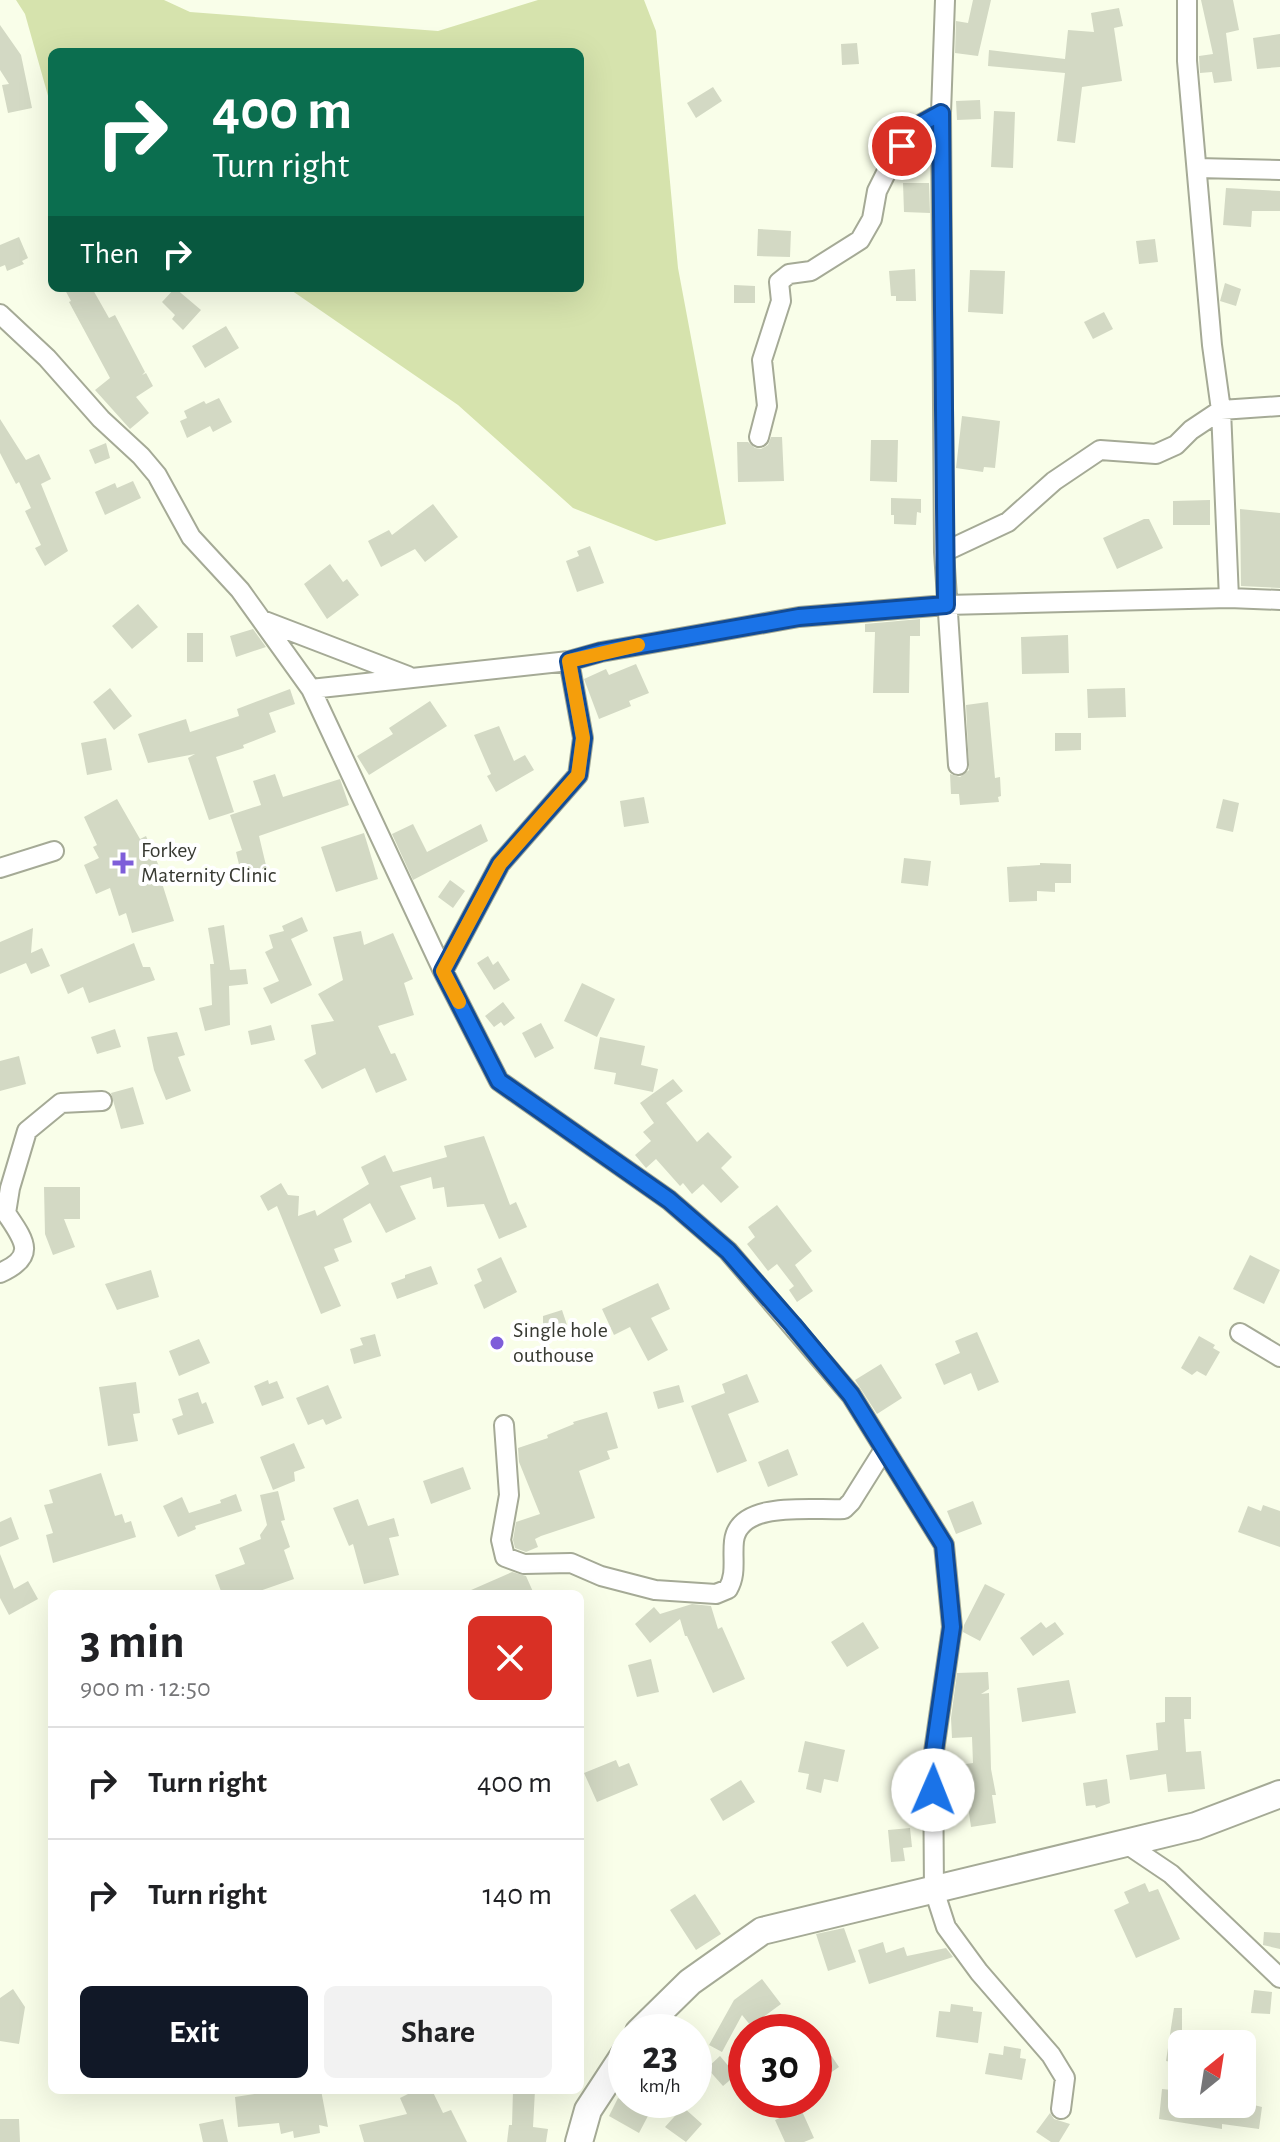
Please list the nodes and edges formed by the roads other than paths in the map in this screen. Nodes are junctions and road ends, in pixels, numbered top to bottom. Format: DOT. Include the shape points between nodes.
graph roads {
  1 [pos="945,0"];
  2 [pos="1187,0"];
  3 [pos="941,113"];
  4 [pos="1197,168"];
  5 [pos="1280,170"];
  6 [pos="0,314"];
  7 [pos="1280,406"];
  8 [pos="1221,410"];
  9 [pos="759,437"];
  10 [pos="944,552"];
  11 [pos="1229,598"];
  12 [pos="1280,600"];
  13 [pos="946,605"];
  14 [pos="262,620"];
  15 [pos="569,661"];
  16 [pos="413,678"];
  17 [pos="311,689"];
  18 [pos="958,765"];
  19 [pos="54,851"];
  20 [pos="0,868"];
  21 [pos="443,971"];
  22 [pos="102,1101"];
  23 [pos="0,1273"];
  24 [pos="1240,1333"];
  25 [pos="1280,1357"];
  26 [pos="504,1425"];
  27 [pos="883,1451"];
  28 [pos="1280,1794"];
  29 [pos="1125,1843"];
  30 [pos="934,1890"];
  31 [pos="1280,1978"];
  32 [pos="657,2014"];
  33 [pos="608,2079"];
  34 [pos="1061,2109"];
  35 [pos="579,2142"];
  1 -- 3 [label="street"];
  2 -- 4 [label="street"];
  3 -- 9 [label="street" via="914,128 891,163 860,240 811,271 789,274 779,282 781,301 762,360 767,406"];
  3 -- 10 [label="street"];
  4 -- 5 [label="street"];
  4 -- 8 [label="street"];
  6 -- 14 [label="street" via="141,456 191,537"];
  7 -- 8 [label="street"];
  8 -- 10 [label="street" via="1156,454 1100,450 1008,522"];
  8 -- 11 [label="street"];
  10 -- 13 [label="street"];
  11 -- 12 [label="street"];
  11 -- 13 [label="street"];
  13 -- 15 [label="street" via="799,617"];
  13 -- 18 [label="street"];
  14 -- 16 [label="street"];
  14 -- 17 [label="street"];
  15 -- 16 [label="street"];
  15 -- 21 [label="street" via="583,738 578,775 500,864"];
  16 -- 17 [label="street"];
  17 -- 21 [label="street"];
  19 -- 20 [label="street"];
  21 -- 27 [label="street" via="499,1081 669,1200 728,1251 851,1395"];
  22 -- 23 [label="street" via="61,1103 27,1131 6,1213 25,1241 23,1256"];
  24 -- 25 [label="street"];
  26 -- 27 [label="street" via="509,1495 501,1540 505,1557 524,1564 571,1563 601,1576 685,1594 728,1589 734,1579 738,1526 756,1514 844,1509"];
  27 -- 30 [label="street" via="944,1545 949,1584 952,1627 933,1758"];
  28 -- 29 [label="main road" via="1196,1826"];
  29 -- 30 [label="main road"];
  29 -- 31 [label="street" via="1171,1874"];
  30 -- 32 [label="main road" via="762,1931 690,1982"];
  30 -- 34 [label="street" via="946,1927 1065,2078"];
  33 -- 35 [label="main road" via="588,2110"];
}
